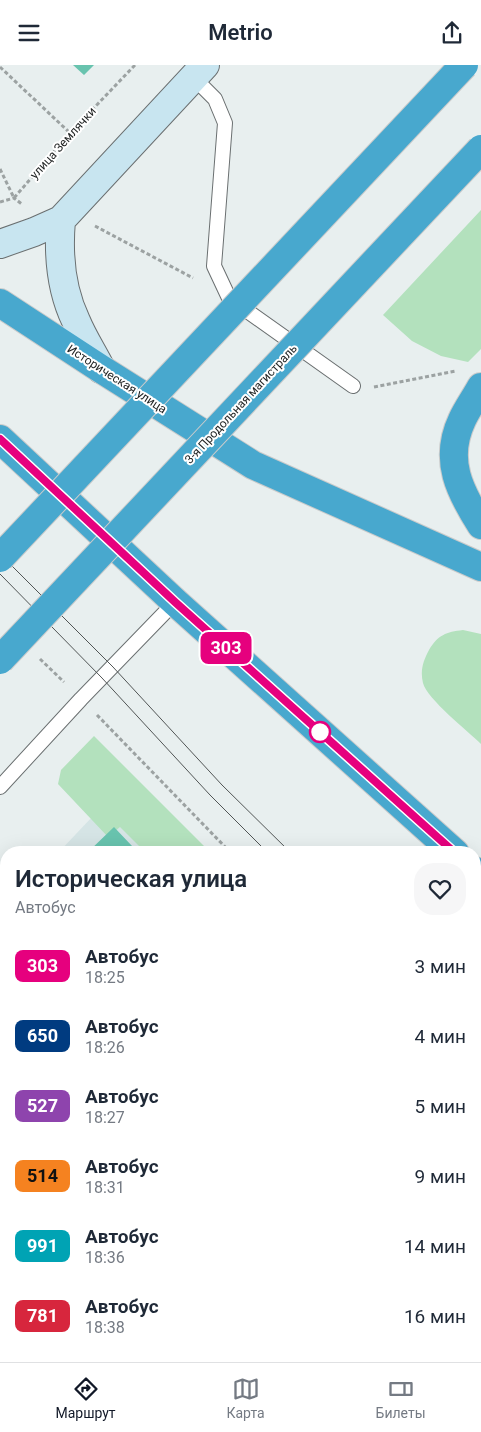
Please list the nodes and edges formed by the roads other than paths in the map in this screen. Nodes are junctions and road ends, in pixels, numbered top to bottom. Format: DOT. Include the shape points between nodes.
graph roads {
  1 [pos="464,65"];
  2 [pos="199,71"];
  3 [pos="481,149"];
  4 [pos="61,219"];
  5 [pos="0,244"];
  6 [pos="0,303"];
  7 [pos="101,369"];
  8 [pos="471,379"];
  9 [pos="353,386"];
  10 [pos="0,439"];
  11 [pos="481,525"];
  12 [pos="0,558"];
  13 [pos="481,567"];
  14 [pos="175,602"];
  15 [pos="0,660"];
  16 [pos="0,787"];
  17 [pos="447,846"];
  1 -- 12 [label="highway, bridge"];
  2 -- 4 [label="main road"];
  2 -- 9 [label="lane" via="216,99 225,123 214,266 229,298"];
  3 -- 15 [label="highway, 3-я Продольная магистраль, bridge"];
  4 -- 5 [label="main road"];
  4 -- 7 [label="main road" via="61,271 70,307"];
  6 -- 7 [label="highway, Историческая улица"];
  7 -- 13 [label="highway, Историческая улица" via="253,465"];
  8 -- 11 [label="highway" via="454,450 454,468 458,483"];
  10 -- 14 [label="highway"];
  14 -- 16 [label="lane"];
  14 -- 17 [label="highway"];
}
